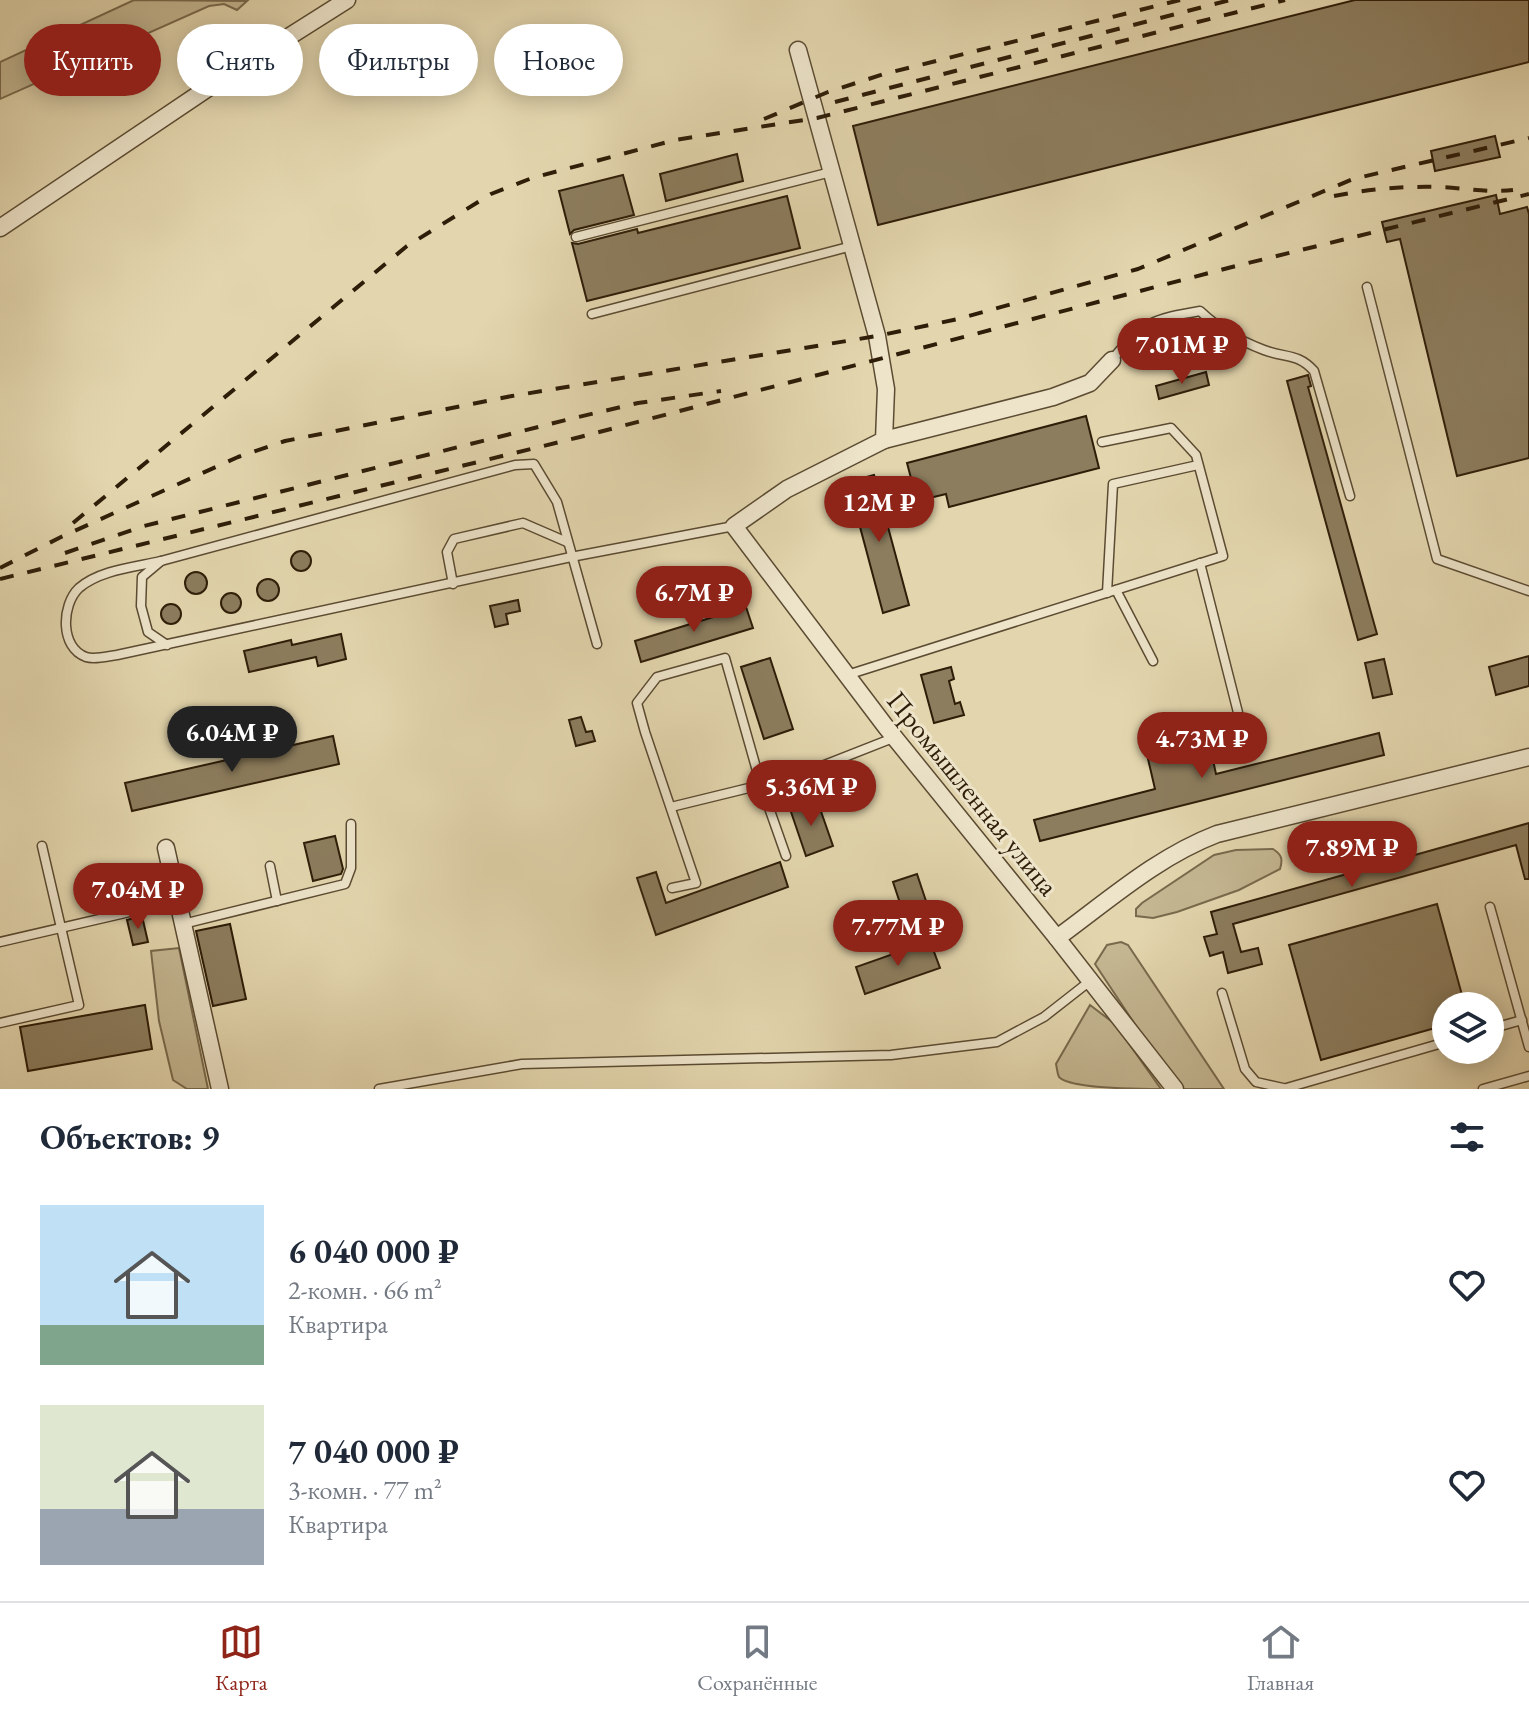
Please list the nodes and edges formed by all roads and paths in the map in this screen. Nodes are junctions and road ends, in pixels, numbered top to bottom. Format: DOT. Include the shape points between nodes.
graph roads {
  1 [pos="347,0"];
  2 [pos="798,50"];
  3 [pos="832,172"];
  4 [pos="0,228"];
  5 [pos="576,237"];
  6 [pos="852,246"];
  7 [pos="1367,287"];
  8 [pos="592,314"];
  9 [pos="1112,360"];
  10 [pos="884,440"];
  11 [pos="1102,442"];
  12 [pos="1198,465"];
  13 [pos="1350,496"];
  14 [pos="734,526"];
  15 [pos="567,542"];
  16 [pos="571,557"];
  17 [pos="161,561"];
  18 [pos="1200,563"];
  19 [pos="453,584"];
  20 [pos="1112,591"];
  21 [pos="1529,591"];
  22 [pos="597,644"];
  23 [pos="167,645"];
  24 [pos="1153,661"];
  25 [pos="847,675"];
  26 [pos="894,737"];
  27 [pos="1247,748"];
  28 [pos="1529,757"];
  29 [pos="761,785"];
  30 [pos="671,807"];
  31 [pos="351,824"];
  32 [pos="42,846"];
  33 [pos="166,848"];
  34 [pos="786,856"];
  35 [pos="270,866"];
  36 [pos="672,888"];
  37 [pos="177,901"];
  38 [pos="277,901"];
  39 [pos="1490,907"];
  40 [pos="183,924"];
  41 [pos="61,929"];
  42 [pos="1057,938"];
  43 [pos="0,942"];
  44 [pos="1091,981"];
  45 [pos="1222,993"];
  46 [pos="1522,1020"];
  47 [pos="0,1023"];
  48 [pos="1504,1025"];
  49 [pos="1432,1046"];
  50 [pos="1529,1047"];
  51 [pos="1529,1076"];
  52 [pos="1283,1088"];
  53 [pos="220,1089"];
  54 [pos="379,1089"];
  55 [pos="1175,1089"];
  56 [pos="1483,1089"];
  1 -- 4 [label="street"];
  2 -- 3 [label="street"];
  3 -- 5 [label="lane"];
  3 -- 6 [label="street"];
  6 -- 8 [label="lane"];
  6 -- 10 [label="street" via="886,389"];
  7 -- 21 [label="lane" via="1437,559"];
  9 -- 10 [label="street" via="1090,383 1053,397"];
  9 -- 13 [label="lane" via="1134,332 1165,317 1200,311 1236,339 1304,359 1314,371"];
  10 -- 14 [label="street" via="787,489"];
  11 -- 12 [label="lane" via="1171,428 1196,455"];
  12 -- 18 [label="lane" via="1223,556"];
  12 -- 20 [label="lane" via="1113,484"];
  14 -- 16 [label="lane"];
  14 -- 25 [label="street, Промышленная улица"];
  15 -- 16 [label="lane"];
  15 -- 17 [label="lane" via="557,502 534,464"];
  15 -- 19 [label="lane" via="523,523 454,539 447,552"];
  16 -- 19 [label="lane"];
  16 -- 22 [label="lane"];
  17 -- 23 [label="lane" via="142,577 141,606 148,632"];
  17 -- 23 [label="lane" via="91,580 70,601 65,627 75,651 89,658"];
  18 -- 20 [label="lane"];
  18 -- 27 [label="lane"];
  19 -- 23 [label="lane"];
  20 -- 24 [label="lane"];
  20 -- 25 [label="lane"];
  25 -- 26 [label="street, Промышленная улица"];
  26 -- 29 [label="lane"];
  26 -- 42 [label="street, Промышленная улица"];
  28 -- 42 [label="street" via="1188,845"];
  29 -- 30 [label="lane"];
  29 -- 30 [label="lane" via="725,658 657,677 637,703"];
  29 -- 34 [label="lane"];
  30 -- 36 [label="lane" via="696,883"];
  31 -- 38 [label="lane" via="351,868 345,884"];
  32 -- 41 [label="lane"];
  33 -- 37 [label="street"];
  35 -- 38 [label="lane"];
  37 -- 40 [label="street"];
  37 -- 41 [label="lane"];
  38 -- 40 [label="lane"];
  39 -- 46 [label="lane"];
  40 -- 53 [label="street"];
  41 -- 43 [label="lane"];
  41 -- 47 [label="lane" via="79,1005"];
  42 -- 44 [label="street, Промышленная улица"];
  44 -- 54 [label="lane" via="1044,1017 997,1042 891,1055 522,1064"];
  44 -- 55 [label="street, Промышленная улица"];
  45 -- 52 [label="lane" via="1245,1069 1256,1082"];
  46 -- 48 [label="lane"];
  46 -- 50 [label="lane"];
  49 -- 52 [label="lane"];
  51 -- 56 [label="lane"];
}
